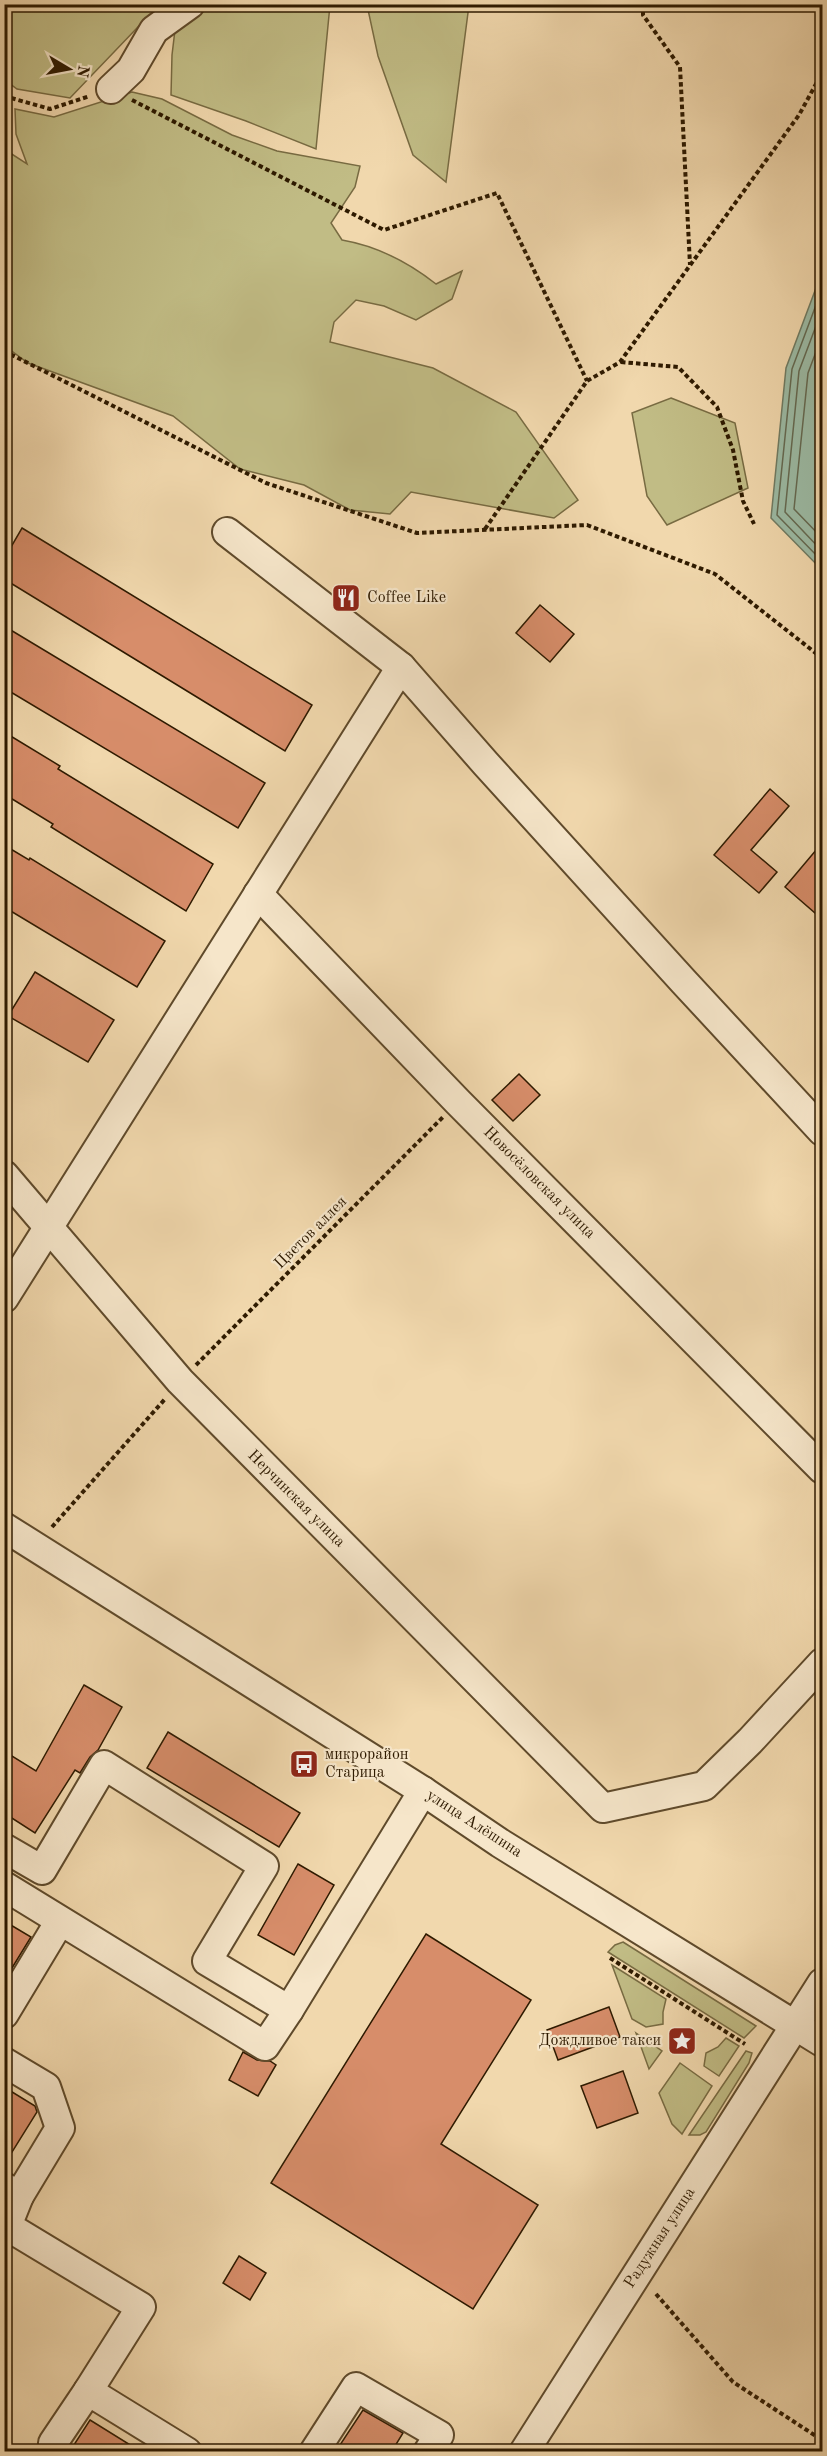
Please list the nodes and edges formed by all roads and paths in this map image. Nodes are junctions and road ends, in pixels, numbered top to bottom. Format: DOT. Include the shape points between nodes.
graph roads {
  1 [pos="190,4"];
  2 [pos="643,4"];
  3 [pos="822,73"];
  4 [pos="111,89"];
  5 [pos="4,96"];
  6 [pos="690,266"];
  7 [pos="4,351"];
  8 [pos="620,362"];
  9 [pos="587,381"];
  10 [pos="754,524"];
  11 [pos="484,529"];
  12 [pos="227,532"];
  13 [pos="822,658"];
  14 [pos="401,667"];
  15 [pos="258,894"];
  16 [pos="458,1102"];
  17 [pos="822,1131"];
  18 [pos="4,1175"];
  19 [pos="50,1227"];
  20 [pos="4,1298"];
  21 [pos="180,1381"];
  22 [pos="822,1469"];
  23 [pos="4,1527"];
  24 [pos="52,1527"];
  25 [pos="822,1663"];
  26 [pos="423,1791"];
  27 [pos="4,1848"];
  28 [pos="4,1886"];
  29 [pos="60,1921"];
  30 [pos="610,1959"];
  31 [pos="822,1983"];
  32 [pos="289,2010"];
  33 [pos="4,2014"];
  34 [pos="795,2025"];
  35 [pos="822,2042"];
  36 [pos="745,2044"];
  37 [pos="4,2062"];
  38 [pos="12,2191"];
  39 [pos="656,2294"];
  40 [pos="88,2391"];
  41 [pos="822,2440"];
  42 [pos="53,2443"];
  43 [pos="187,2451"];
  44 [pos="314,2451"];
  45 [pos="428,2451"];
  46 [pos="524,2451"];
  1 -- 4 [label="street" via="154,30 130,70"];
  2 -- 6 [label="path" via="643,15 680,67"];
  3 -- 6 [label="path" via="799,115"];
  4 -- 5 [label="path" via="50,109"];
  4 -- 9 [label="path" via="384,230 497,193"];
  6 -- 8 [label="path"];
  7 -- 11 [label="path" via="266,483 417,533"];
  8 -- 9 [label="path"];
  8 -- 10 [label="path" via="678,367 717,407 734,450 743,501"];
  9 -- 11 [label="path"];
  11 -- 13 [label="path" via="587,525 716,574"];
  12 -- 14 [label="street"];
  14 -- 15 [label="street"];
  14 -- 17 [label="street"];
  15 -- 16 [label="street, Новосёловская улица"];
  15 -- 19 [label="street"];
  16 -- 21 [label="path, Цветов аллея"];
  16 -- 22 [label="street, Новосёловская улица"];
  18 -- 19 [label="street, Нерчинская улица"];
  19 -- 20 [label="street"];
  19 -- 21 [label="street, Нерчинская улица"];
  21 -- 24 [label="path, Цветов аллея"];
  21 -- 25 [label="street, Нерчинская улица" via="603,1808 705,1786"];
  23 -- 26 [label="street, улица Алёшина"];
  26 -- 32 [label="street"];
  26 -- 34 [label="street, улица Алёшина" via="500,1843"];
  27 -- 32 [label="street" via="42,1870 104,1765 264,1866 207,1961"];
  28 -- 29 [label="street"];
  29 -- 32 [label="street" via="265,2046"];
  29 -- 33 [label="street"];
  30 -- 36 [label="path"];
  31 -- 34 [label="street, Радужная улица"];
  34 -- 35 [label="street, улица Алёшина"];
  34 -- 46 [label="street, Радужная улица"];
  37 -- 38 [label="street" via="46,2087 60,2128"];
  38 -- 40 [label="street" via="6,2226 141,2307"];
  39 -- 41 [label="path" via="733,2382"];
  40 -- 42 [label="street"];
  40 -- 43 [label="street"];
  44 -- 45 [label="street" via="356,2387 439,2435"];
}
